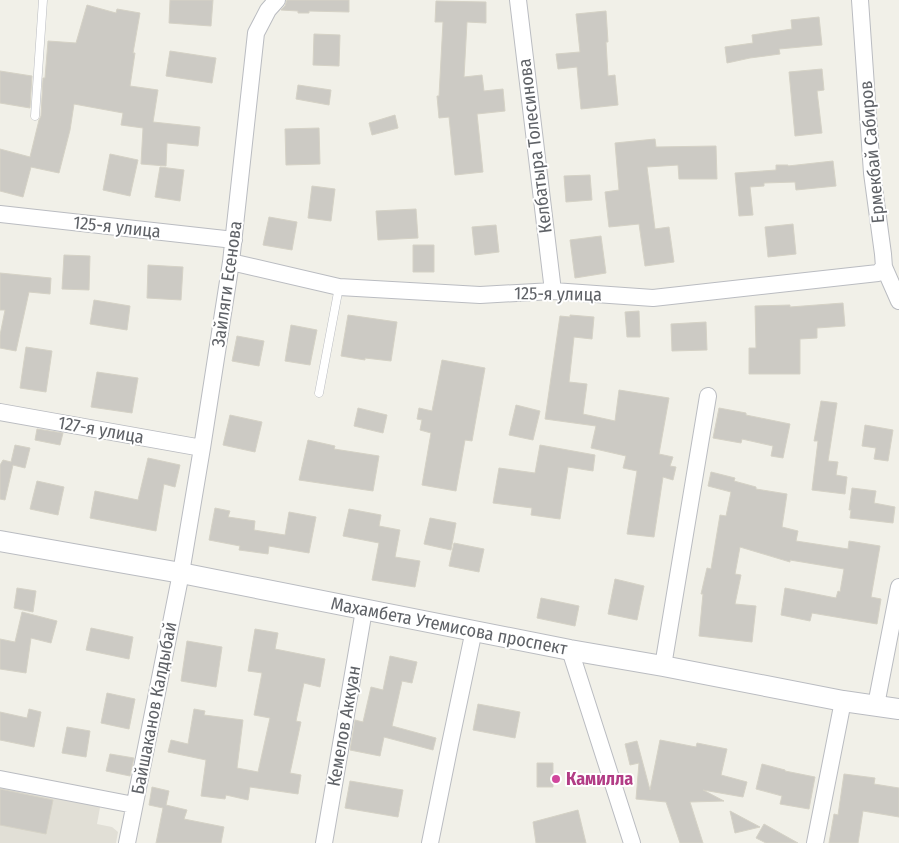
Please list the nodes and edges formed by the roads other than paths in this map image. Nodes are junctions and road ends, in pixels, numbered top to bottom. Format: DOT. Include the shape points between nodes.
graph roads {
  1 [pos="43,0"];
  2 [pos="277,0"];
  3 [pos="518,0"];
  4 [pos="860,0"];
  5 [pos="35,116"];
  6 [pos="0,214"];
  7 [pos="234,240"];
  8 [pos="231,262"];
  9 [pos="884,267"];
  10 [pos="339,287"];
  11 [pos="553,291"];
  12 [pos="899,301"];
  13 [pos="319,393"];
  14 [pos="708,396"];
  15 [pos="0,412"];
  16 [pos="202,448"];
  17 [pos="0,541"];
  18 [pos="181,573"];
  19 [pos="899,587"];
  20 [pos="364,610"];
  21 [pos="474,630"];
  22 [pos="570,650"];
  23 [pos="663,666"];
  24 [pos="844,701"];
  25 [pos="876,705"];
  26 [pos="899,709"];
  27 [pos="0,779"];
  28 [pos="134,805"];
  29 [pos="127,843"];
  30 [pos="324,843"];
  31 [pos="430,843"];
  32 [pos="632,843"];
  33 [pos="815,843"];
  1 -- 5 [label="lane"];
  2 -- 7 [label="street, Зайляги Есенова" via="256,33"];
  3 -- 11 [label="street, Келбатыра Толесинова"];
  4 -- 9 [label="street, Ермекбай Сабиров" via="872,173"];
  6 -- 7 [label="street, 125-я улица"];
  7 -- 8 [label="street, Зайляги Есенова"];
  8 -- 10 [label="street, 125-я улица"];
  8 -- 16 [label="street, Зайляги Есенова"];
  9 -- 11 [label="street, 125-я улица" via="878,273 653,298"];
  9 -- 12 [label="street, Ермекбай Сабиров"];
  10 -- 11 [label="street, 125-я улица" via="480,294"];
  10 -- 13 [label="lane"];
  14 -- 23 [label="street"];
  15 -- 16 [label="street, 127-я улица"];
  16 -- 18 [label="street, Зайляги Есенова"];
  17 -- 18 [label="street, Махамбета Утемисова проспект"];
  18 -- 20 [label="street, Махамбета Утемисова проспект"];
  18 -- 28 [label="street, Байшаканов Калдыбай"];
  19 -- 25 [label="street"];
  20 -- 21 [label="street, Махамбета Утемисова проспект"];
  20 -- 30 [label="street, Кемелов Аккуан"];
  21 -- 22 [label="street, Махамбета Утемисова проспект"];
  21 -- 31 [label="street"];
  22 -- 23 [label="street, Махамбета Утемисова проспект"];
  22 -- 32 [label="street"];
  23 -- 24 [label="street, Махамбета Утемисова проспект"];
  24 -- 25 [label="street, Махамбета Утемисова проспект"];
  24 -- 33 [label="street"];
  25 -- 26 [label="street, Махамбета Утемисова проспект"];
  27 -- 28 [label="street"];
  28 -- 29 [label="street, Байшаканов Калдыбай"];
}
